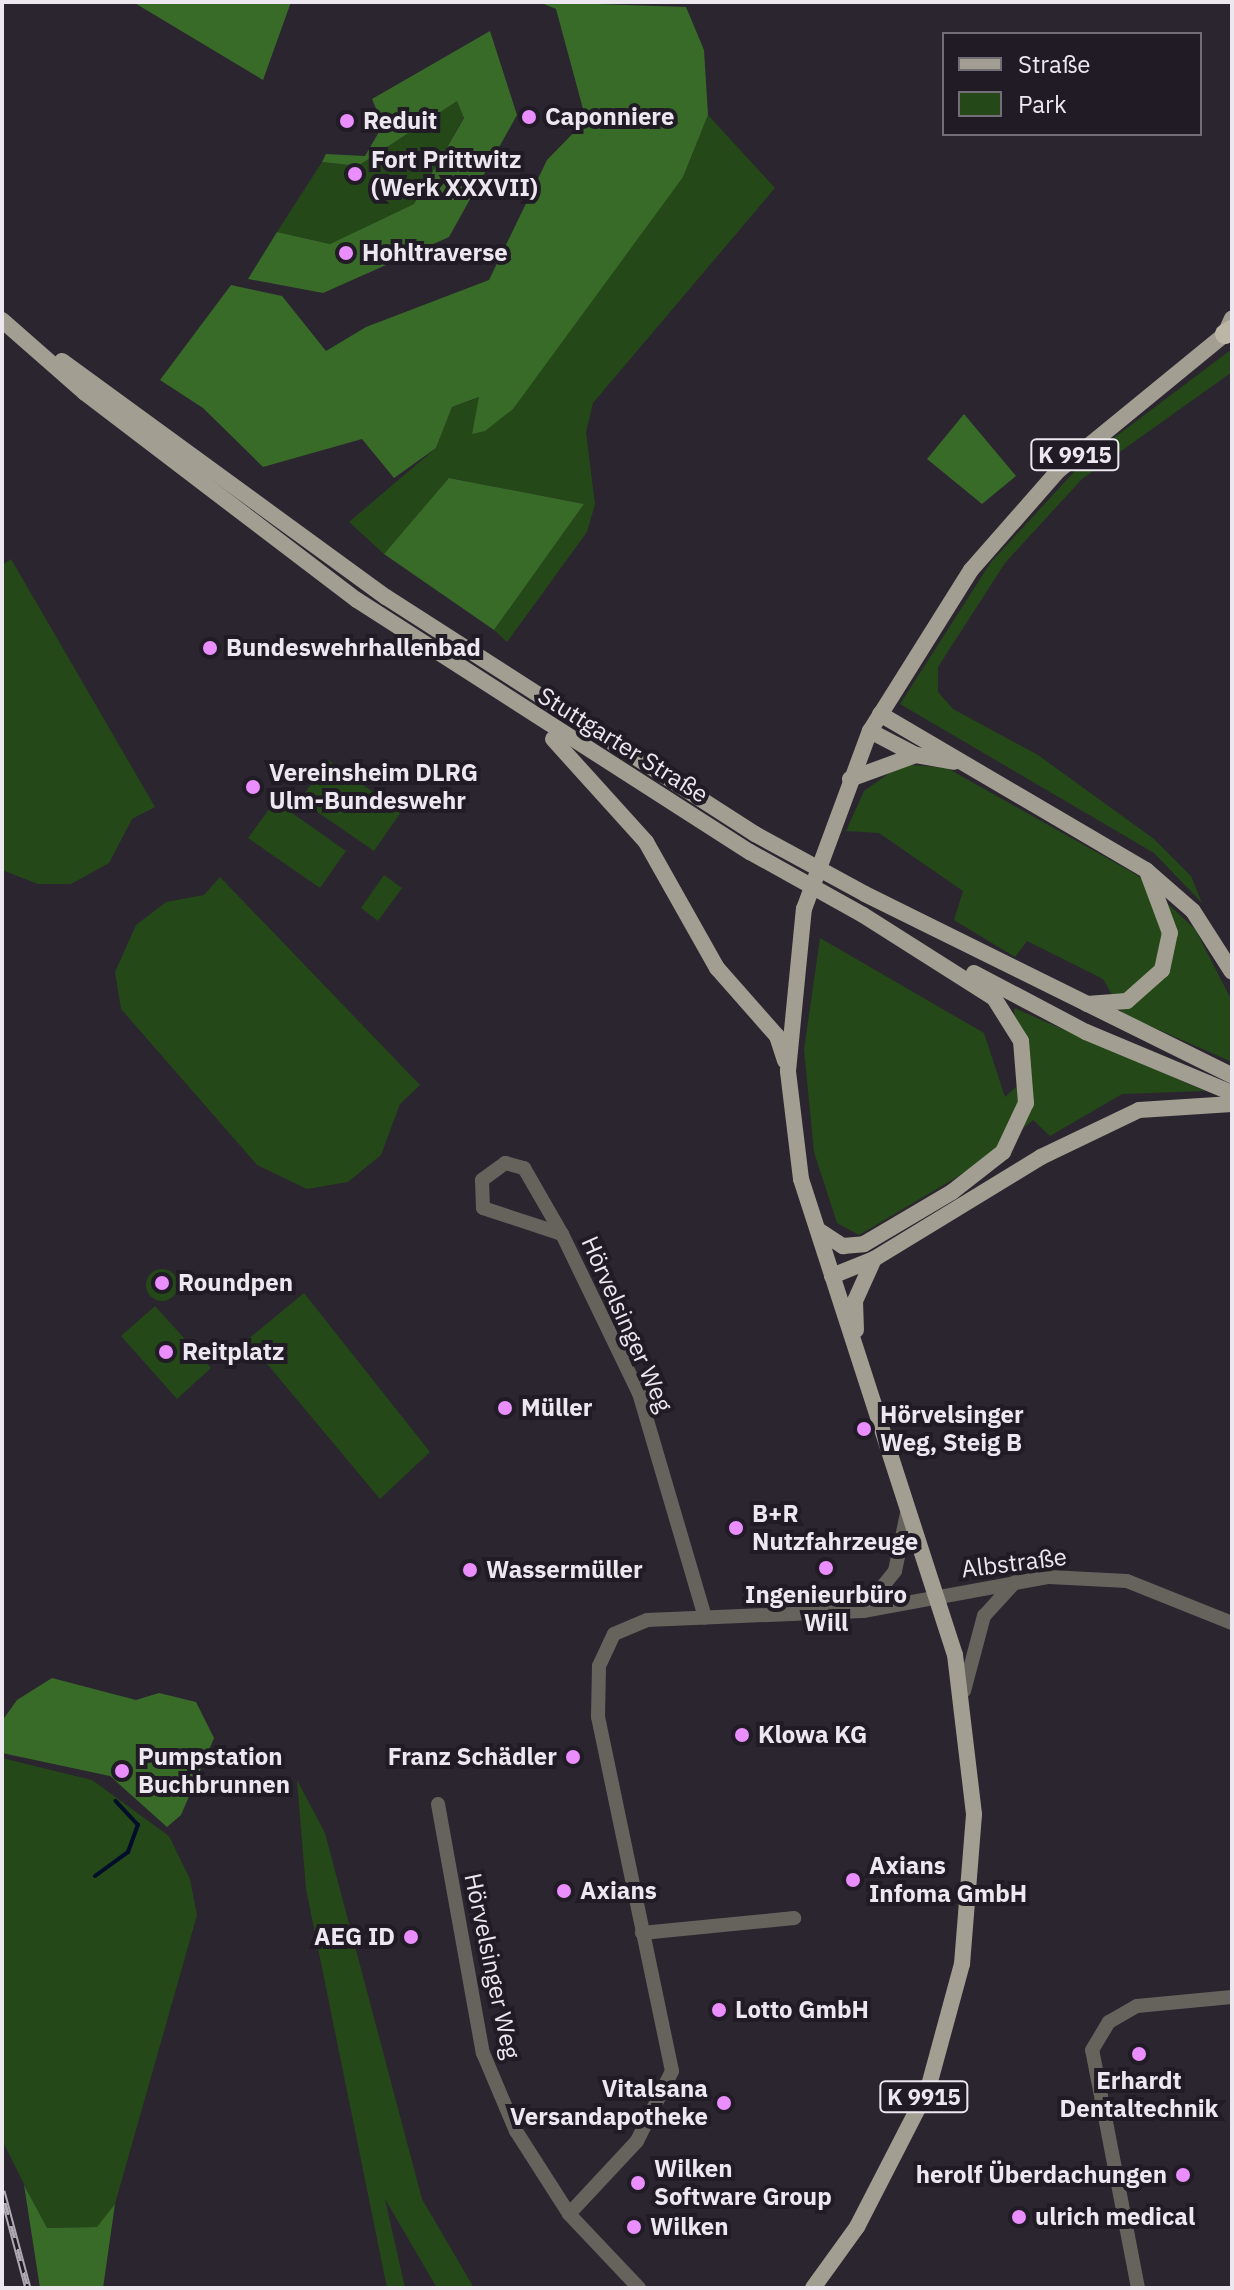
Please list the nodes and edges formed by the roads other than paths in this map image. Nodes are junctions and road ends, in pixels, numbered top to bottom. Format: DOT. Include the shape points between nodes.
graph roads {
  1 [pos="2,320"];
  2 [pos="1230,327"];
  3 [pos="43,351"];
  4 [pos="880,714"];
  5 [pos="535,720"];
  6 [pos="870,731"];
  7 [pos="916,755"];
  8 [pos="962,764"];
  9 [pos="850,779"];
  10 [pos="1146,870"];
  11 [pos="863,915"];
  12 [pos="1232,972"];
  13 [pos="1084,1004"];
  14 [pos="788,1071"];
  15 [pos="1232,1075"];
  16 [pos="1232,1093"];
  17 [pos="1232,1104"];
  18 [pos="817,1230"];
  19 [pos="562,1234"];
  20 [pos="874,1259"];
  21 [pos="832,1276"];
  22 [pos="856,1348"];
  23 [pos="909,1504"];
  24 [pos="1015,1582"];
  25 [pos="938,1597"];
  26 [pos="863,1611"];
  27 [pos="705,1617"];
  28 [pos="1232,1623"];
  29 [pos="964,1691"];
  30 [pos="438,1804"];
  31 [pos="794,1918"];
  32 [pos="642,1933"];
  33 [pos="1232,1997"];
  34 [pos="569,2214"];
  35 [pos="639,2288"];
  36 [pos="813,2288"];
  37 [pos="1138,2288"];
  1 -- 3 [label="main road, Stuttgarter Straße"];
  2 -- 4 [label="main road, K 9915" via="1110,423 1015,517 932,625"];
  3 -- 5 [label="main road, Stuttgarter Straße" via="85,393 357,600"];
  3 -- 13 [label="main road, Stuttgarter Straße, bridge" via="93,379 526,693 755,834"];
  4 -- 6 [label="main road, K 9915"];
  4 -- 8 [label="main road"];
  5 -- 11 [label="main road, Stuttgarter Straße, bridge"];
  5 -- 14 [label="main road" via="622,811 709,951 777,1036"];
  6 -- 7 [label="main road"];
  6 -- 9 [label="main road, K 9915"];
  7 -- 8 [label="main road"];
  7 -- 9 [label="main road"];
  8 -- 10 [label="main road"];
  9 -- 14 [label="main road, K 9915" via="804,909"];
  10 -- 12 [label="main road" via="1193,911"];
  10 -- 13 [label="main road" via="1170,933 1162,970 1127,1001"];
  11 -- 16 [label="main road, Stuttgarter Straße" via="1086,1032"];
  11 -- 18 [label="main road" via="994,998 1021,1041 1026,1103 1003,1152 952,1192 864,1244 843,1246"];
  13 -- 15 [label="main road, Stuttgarter Straße"];
  14 -- 18 [label="main road, K 9915" via="801,1179"];
  17 -- 20 [label="main road" via="1165,1103 1113,1119"];
  18 -- 21 [label="main road, K 9915"];
  19 -- 19 [label="street, Hörvelsinger Weg" via="524,1168 505,1163 482,1180 478,1196 490,1213"];
  19 -- 27 [label="street, Hörvelsinger Weg" via="639,1393"];
  20 -- 21 [label="main road"];
  20 -- 22 [label="main road" via="855,1301"];
  21 -- 22 [label="main road, K 9915"];
  22 -- 23 [label="main road, K 9915"];
  23 -- 25 [label="main road, K 9915"];
  23 -- 26 [label="street" via="895,1571"];
  24 -- 25 [label="street, Albstraße"];
  24 -- 28 [label="street, Albstraße" via="1127,1581"];
  24 -- 29 [label="street" via="984,1616"];
  25 -- 26 [label="street"];
  25 -- 29 [label="main road, K 9915"];
  26 -- 27 [label="street"];
  27 -- 32 [label="street" via="629,1624 614,1634 599,1666 598,1717"];
  29 -- 36 [label="main road, K 9915" via="973,1880 947,2028 892,2164"];
  30 -- 34 [label="street, Hörvelsinger Weg" via="483,2053 516,2131"];
  31 -- 32 [label="street"];
  32 -- 34 [label="street" via="672,2071 637,2141"];
  33 -- 37 [label="street" via="1137,2006 1109,2022 1092,2050"];
  34 -- 35 [label="street, Hörvelsinger Weg"];
}
